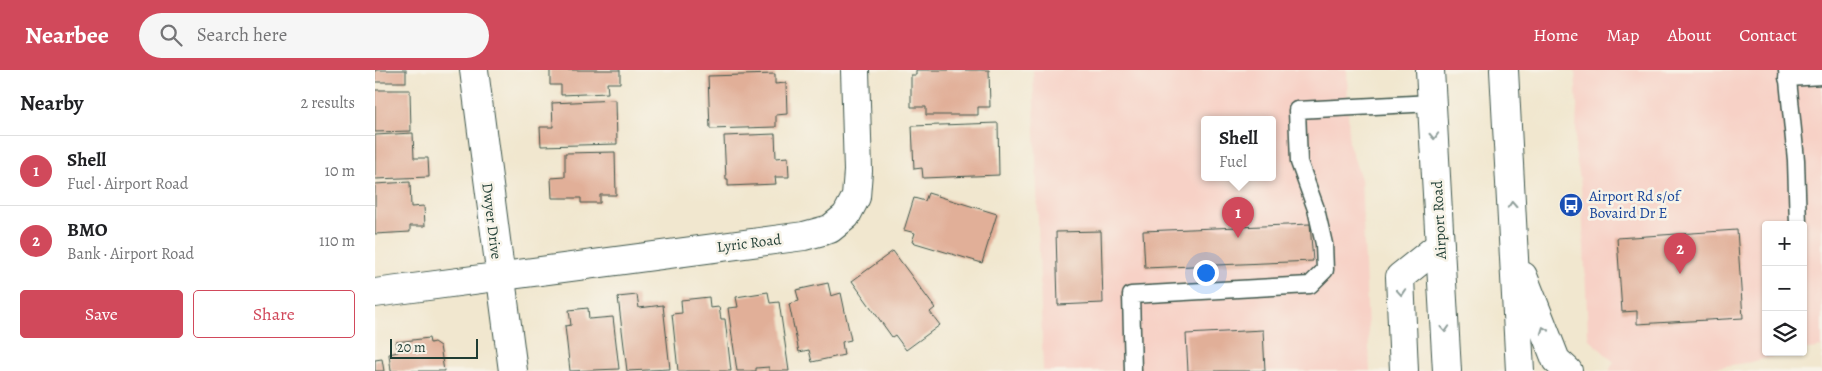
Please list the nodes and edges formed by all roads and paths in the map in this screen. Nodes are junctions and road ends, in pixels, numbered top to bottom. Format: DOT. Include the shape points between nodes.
graph roads {
  1 [pos="474,70"];
  2 [pos="855,70"];
  3 [pos="1430,70"];
  4 [pos="1504,70"];
  5 [pos="1787,74"];
  6 [pos="1822,76"];
  7 [pos="1432,103"];
  8 [pos="1798,221"];
  9 [pos="1440,245"];
  10 [pos="1515,253"];
  11 [pos="499,276"];
  12 [pos="375,293"];
  13 [pos="513,371"];
  14 [pos="1133,371"];
  15 [pos="1404,371"];
  16 [pos="1447,371"];
  17 [pos="1520,371"];
  18 [pos="1568,371"];
  1 -- 11 [label="street, Dwyer Drive"];
  2 -- 11 [label="street, Lyric Road" via="859,171 856,197 846,216 830,229 804,236"];
  3 -- 7 [label="street, Airport Road"];
  10 -- 4 [label="street, one-way"];
  5 -- 6 [label="lane"];
  5 -- 8 [label="lane" via="1796,160"];
  7 -- 9 [label="street, Airport Road, one-way"];
  7 -- 14 [label="lane" via="1297,110 1299,162 1316,209 1324,244 1325,270 1310,285 1131,295"];
  9 -- 15 [label="street, one-way" via="1400,277"];
  9 -- 16 [label="street, Airport Road, one-way"];
  10 -- 17 [label="street"];
  18 -- 10 [label="street, one-way" via="1555,360"];
  11 -- 12 [label="street, Lyric Road"];
  11 -- 13 [label="street, Dwyer Drive"];
}
